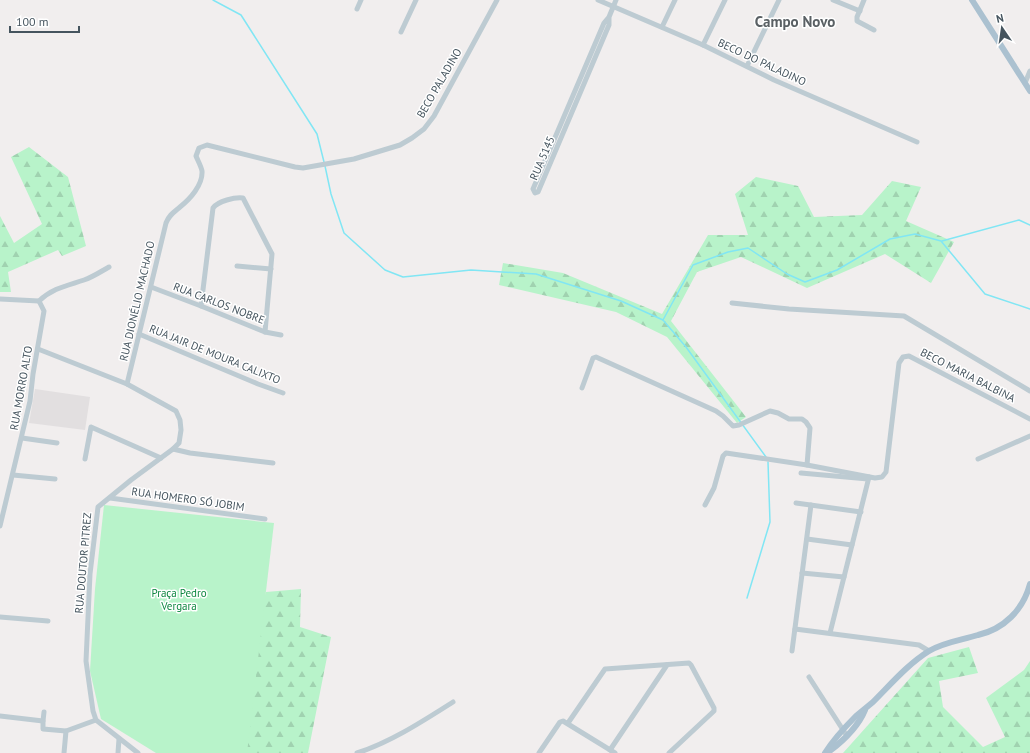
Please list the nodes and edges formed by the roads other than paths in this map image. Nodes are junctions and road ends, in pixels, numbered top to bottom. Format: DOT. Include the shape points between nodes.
graph roads {
  1 [pos="361,0"];
  2 [pos="416,0"];
  3 [pos="497,0"];
  4 [pos="598,0"];
  5 [pos="616,0"];
  6 [pos="675,0"];
  7 [pos="725,0"];
  8 [pos="779,0"];
  9 [pos="833,0"];
  10 [pos="864,0"];
  11 [pos="972,0"];
  12 [pos="613,7"];
  13 [pos="357,9"];
  14 [pos="860,11"];
  15 [pos="662,27"];
  16 [pos="874,30"];
  17 [pos="401,32"];
  18 [pos="703,45"];
  19 [pos="747,66"];
  20 [pos="1030,71"];
  21 [pos="1025,82"];
  22 [pos="1030,91"];
  23 [pos="566,120"];
  24 [pos="917,142"];
  25 [pos="166,223"];
  26 [pos="237,266"];
  27 [pos="109,267"];
  28 [pos="271,269"];
  29 [pos="151,287"];
  30 [pos="0,299"];
  31 [pos="39,301"];
  32 [pos="732,303"];
  33 [pos="201,306"];
  34 [pos="264,332"];
  35 [pos="139,334"];
  36 [pos="281,335"];
  37 [pos="38,349"];
  38 [pos="127,384"];
  39 [pos="582,388"];
  40 [pos="1030,391"];
  41 [pos="282,393"];
  42 [pos="1030,418"];
  43 [pos="1030,436"];
  44 [pos="22,438"];
  45 [pos="57,443"];
  46 [pos="173,449"];
  47 [pos="161,458"];
  48 [pos="85,459"];
  49 [pos="978,459"];
  50 [pos="273,463"];
  51 [pos="807,465"];
  52 [pos="801,472"];
  53 [pos="13,475"];
  54 [pos="869,478"];
  55 [pos="55,479"];
  56 [pos="110,498"];
  57 [pos="796,503"];
  58 [pos="705,505"];
  59 [pos="811,505"];
  60 [pos="861,512"];
  61 [pos="265,519"];
  62 [pos="0,526"];
  63 [pos="807,539"];
  64 [pos="852,545"];
  65 [pos="802,573"];
  66 [pos="844,578"];
  67 [pos="1030,584"];
  68 [pos="0,617"];
  69 [pos="48,621"];
  70 [pos="795,629"];
  71 [pos="830,633"];
  72 [pos="792,651"];
  73 [pos="929,651"];
  74 [pos="667,665"];
  75 [pos="809,677"];
  76 [pos="453,702"];
  77 [pos="44,712"];
  78 [pos="0,716"];
  79 [pos="96,720"];
  80 [pos="43,721"];
  81 [pos="568,723"];
  82 [pos="66,731"];
  83 [pos="845,732"];
  84 [pos="119,739"];
  85 [pos="612,751"];
  86 [pos="64,753"];
  87 [pos="118,753"];
  88 [pos="138,753"];
  89 [pos="357,753"];
  90 [pos="539,753"];
  91 [pos="670,753"];
  92 [pos="826,753"];
  1 -- 13 [label="street"];
  2 -- 17 [label="street"];
  3 -- 25 [label="street, BECO PALADINO" via="434,116 424,129 412,138 354,159 299,168 204,145 199,148 196,156 202,170 199,184 187,201 170,214"];
  4 -- 12 [label="street, BECO DO PALADINO"];
  5 -- 12 [label="street, RUA 5145"];
  6 -- 15 [label="street"];
  7 -- 18 [label="street"];
  8 -- 19 [label="street"];
  9 -- 14 [label="street"];
  10 -- 14 [label="street"];
  11 -- 21 [label="main road"];
  12 -- 15 [label="street, BECO DO PALADINO"];
  12 -- 23 [label="street, RUA 5145" via="604,23"];
  14 -- 16 [label="street" via="857,21"];
  15 -- 18 [label="street, BECO DO PALADINO"];
  18 -- 19 [label="street, BECO DO PALADINO"];
  19 -- 24 [label="street, BECO DO PALADINO"];
  20 -- 21 [label="street"];
  21 -- 22 [label="main road"];
  23 -- 23 [label="street, RUA 5145" via="533,189 535,193 538,192"];
  25 -- 29 [label="street, RUA DIONÉLIO MACHADO"];
  26 -- 28 [label="street"];
  27 -- 31 [label="street" via="85,280 55,289"];
  28 -- 33 [label="street" via="272,254 244,199 218,204 213,208"];
  28 -- 34 [label="street"];
  29 -- 33 [label="street, RUA CARLOS NOBRE"];
  29 -- 35 [label="street, RUA DIONÉLIO MACHADO"];
  30 -- 31 [label="street"];
  31 -- 37 [label="street, RUA MORRO ALTO" via="44,311"];
  32 -- 40 [label="street" via="904,316"];
  33 -- 34 [label="street, RUA CARLOS NOBRE"];
  34 -- 36 [label="street, RUA CARLOS NOBRE"];
  35 -- 38 [label="street, RUA DIONÉLIO MACHADO"];
  35 -- 41 [label="street, RUA JAIR DE MOURA CALIXTO"];
  37 -- 38 [label="street, RUA DOUTOR PITREZ"];
  37 -- 44 [label="street, RUA MORRO ALTO"];
  38 -- 46 [label="street, RUA DOUTOR PITREZ" via="176,411 181,430 179,442"];
  39 -- 51 [label="street" via="593,358 596,357 716,411 733,426 770,411 789,419 802,419 810,428"];
  42 -- 54 [label="street, BECO MARIA BALBINA" via="908,356 903,357 899,363 886,472 879,478"];
  43 -- 49 [label="street"];
  44 -- 45 [label="street"];
  44 -- 53 [label="street, RUA MORRO ALTO"];
  46 -- 47 [label="street, RUA DOUTOR PITREZ"];
  46 -- 50 [label="street"];
  47 -- 48 [label="street" via="91,427"];
  47 -- 56 [label="street, RUA DOUTOR PITREZ"];
  51 -- 54 [label="street, BECO MARIA BALBINA"];
  51 -- 58 [label="street, BECO MARIA BALBINA" via="726,453"];
  52 -- 54 [label="street"];
  53 -- 55 [label="street"];
  53 -- 62 [label="street, RUA MORRO ALTO"];
  54 -- 60 [label="street"];
  56 -- 61 [label="street, RUA HOMERO SÓ JOBIM"];
  56 -- 79 [label="street, RUA DOUTOR PITREZ" via="98,507 90,574 86,661"];
  57 -- 59 [label="street"];
  59 -- 60 [label="street"];
  59 -- 63 [label="street"];
  60 -- 64 [label="street"];
  63 -- 64 [label="street"];
  63 -- 65 [label="street"];
  64 -- 66 [label="street"];
  65 -- 66 [label="street"];
  65 -- 70 [label="street"];
  66 -- 71 [label="street"];
  67 -- 73 [label="main road" via="1028,593 1016,612 1005,623 980,635 952,641"];
  68 -- 69 [label="street"];
  70 -- 71 [label="street"];
  70 -- 72 [label="street"];
  71 -- 73 [label="street" via="919,645"];
  73 -- 83 [label="main road" via="916,660"];
  74 -- 81 [label="street" via="604,669"];
  74 -- 85 [label="street"];
  74 -- 91 [label="street" via="690,664 714,710"];
  75 -- 83 [label="street"];
  76 -- 89 [label="street" via="418,724 368,750"];
  77 -- 80 [label="street"];
  78 -- 80 [label="street"];
  79 -- 82 [label="street"];
  79 -- 84 [label="street"];
  80 -- 82 [label="street" via="43,729"];
  81 -- 85 [label="street"];
  81 -- 90 [label="street" via="561,721"];
  82 -- 86 [label="street"];
  83 -- 92 [label="main road"];
  84 -- 87 [label="street"];
  84 -- 88 [label="street"];
}
